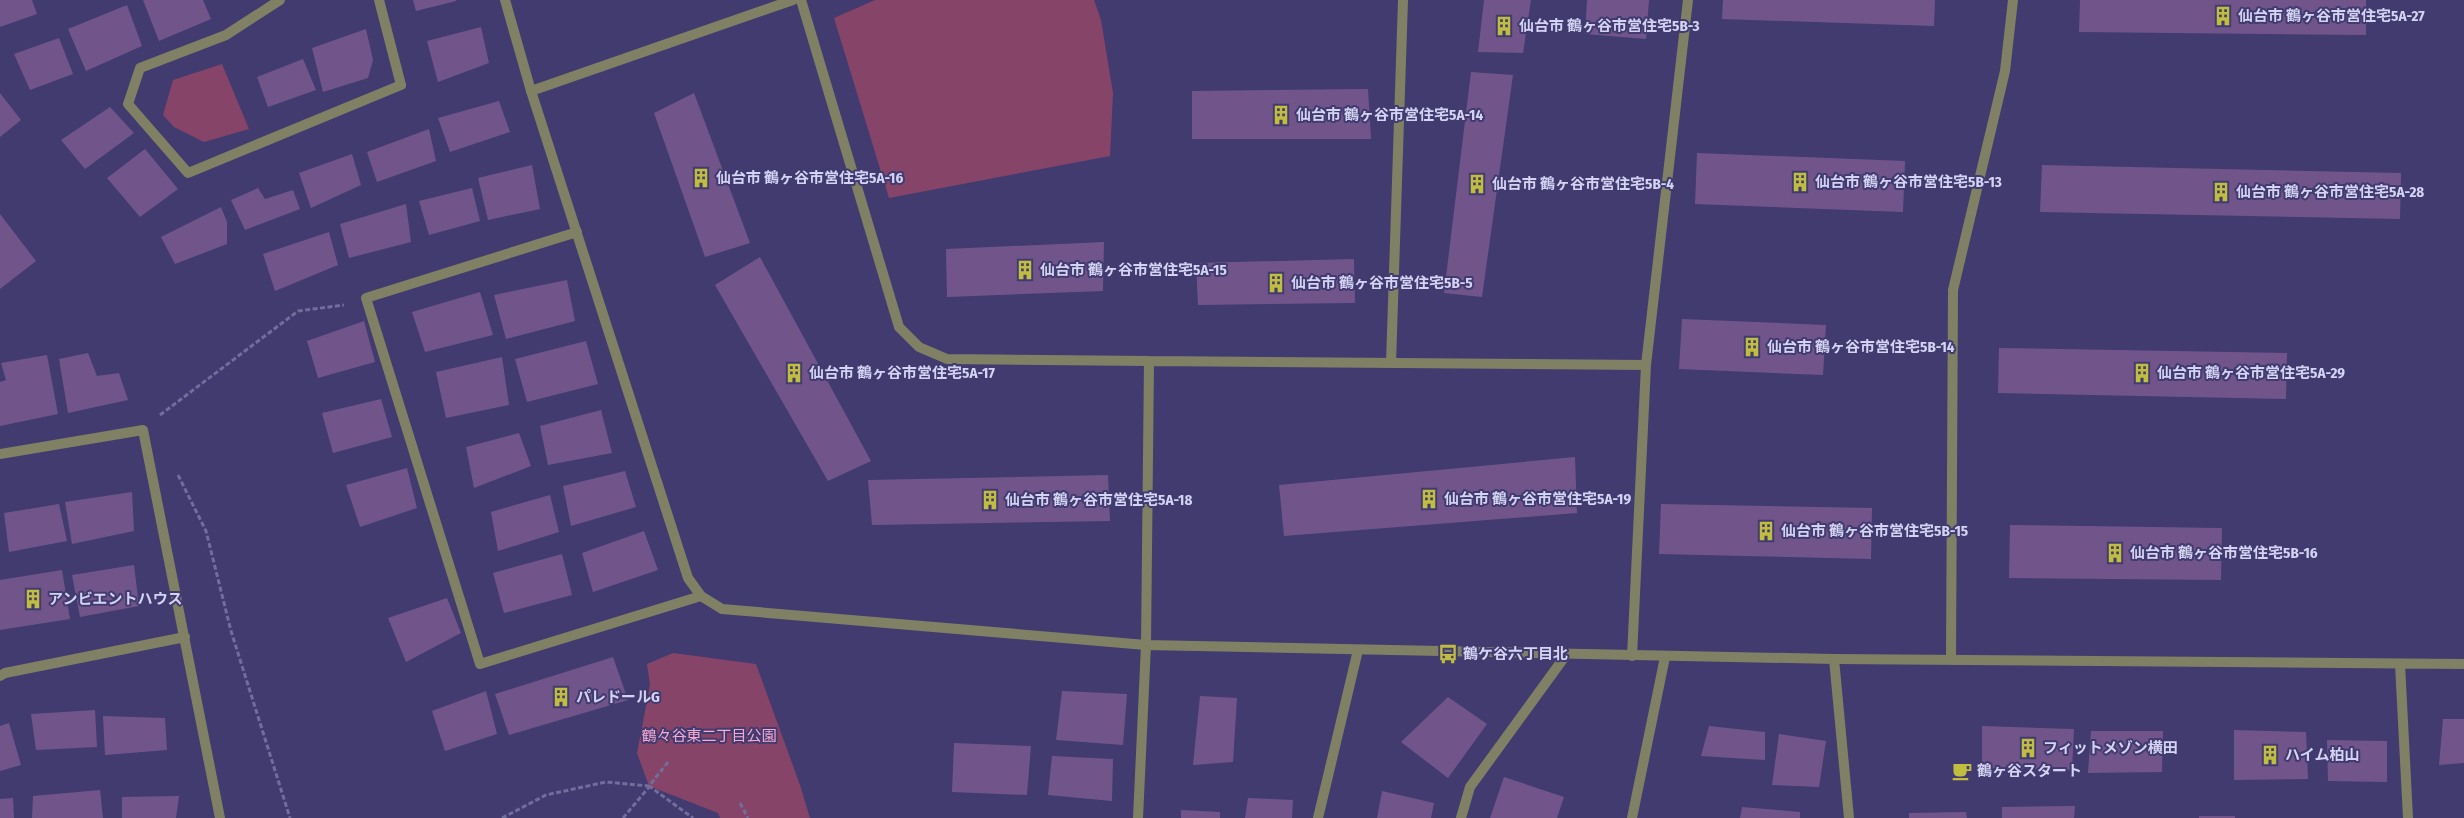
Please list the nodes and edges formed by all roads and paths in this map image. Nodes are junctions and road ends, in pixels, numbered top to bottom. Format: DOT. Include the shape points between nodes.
graph roads {
  1 [pos="280,0"];
  2 [pos="379,0"];
  3 [pos="505,0"];
  4 [pos="793,0"];
  5 [pos="801,0"];
  6 [pos="1403,0"];
  7 [pos="1688,0"];
  8 [pos="2013,0"];
  9 [pos="531,91"];
  10 [pos="577,232"];
  11 [pos="367,302"];
  12 [pos="1150,361"];
  13 [pos="1391,363"];
  14 [pos="1646,365"];
  15 [pos="153,420"];
  16 [pos="0,454"];
  17 [pos="177,473"];
  18 [pos="701,596"];
  19 [pos="185,637"];
  20 [pos="1146,646"];
  21 [pos="1358,650"];
  22 [pos="1566,655"];
  23 [pos="1632,656"];
  24 [pos="1665,657"];
  25 [pos="1834,659"];
  26 [pos="1951,659"];
  27 [pos="2400,664"];
  28 [pos="2464,664"];
  29 [pos="0,676"];
  30 [pos="668,762"];
  31 [pos="649,786"];
  32 [pos="740,802"];
  33 [pos="220,818"];
  34 [pos="290,818"];
  35 [pos="502,818"];
  36 [pos="623,818"];
  37 [pos="693,818"];
  38 [pos="748,818"];
  39 [pos="1138,818"];
  40 [pos="1318,818"];
  41 [pos="1461,818"];
  42 [pos="1632,818"];
  43 [pos="1849,818"];
  44 [pos="2408,818"];
  1 -- 2 [label="street" via="226,35 140,68 128,104 188,173 401,85"];
  3 -- 9 [label="street"];
  4 -- 9 [label="street"];
  5 -- 12 [label="street" via="899,327 919,347 947,359"];
  6 -- 13 [label="street"];
  7 -- 14 [label="street"];
  8 -- 26 [label="street" via="2005,70 1953,290"];
  9 -- 10 [label="street"];
  10 -- 11 [label="street" via="366,298"];
  10 -- 18 [label="street" via="688,578"];
  11 -- 15 [label="path" via="298,311"];
  11 -- 18 [label="street" via="480,664"];
  12 -- 13 [label="street"];
  12 -- 20 [label="street"];
  13 -- 14 [label="street"];
  14 -- 23 [label="street"];
  16 -- 19 [label="street" via="143,430"];
  17 -- 34 [label="path" via="206,531 231,631"];
  18 -- 20 [label="street" via="722,609"];
  19 -- 29 [label="street"];
  19 -- 33 [label="street"];
  20 -- 21 [label="street"];
  20 -- 39 [label="street"];
  21 -- 22 [label="street"];
  21 -- 40 [label="street"];
  22 -- 23 [label="street"];
  22 -- 41 [label="street" via="1470,787"];
  23 -- 24 [label="street"];
  24 -- 25 [label="street"];
  24 -- 42 [label="street"];
  25 -- 26 [label="street"];
  25 -- 43 [label="street"];
  26 -- 27 [label="street"];
  27 -- 28 [label="street"];
  27 -- 44 [label="street"];
  30 -- 31 [label="path"];
  31 -- 35 [label="path" via="606,782 546,795"];
  31 -- 36 [label="path"];
  31 -- 37 [label="path"];
  32 -- 38 [label="path"];
}
